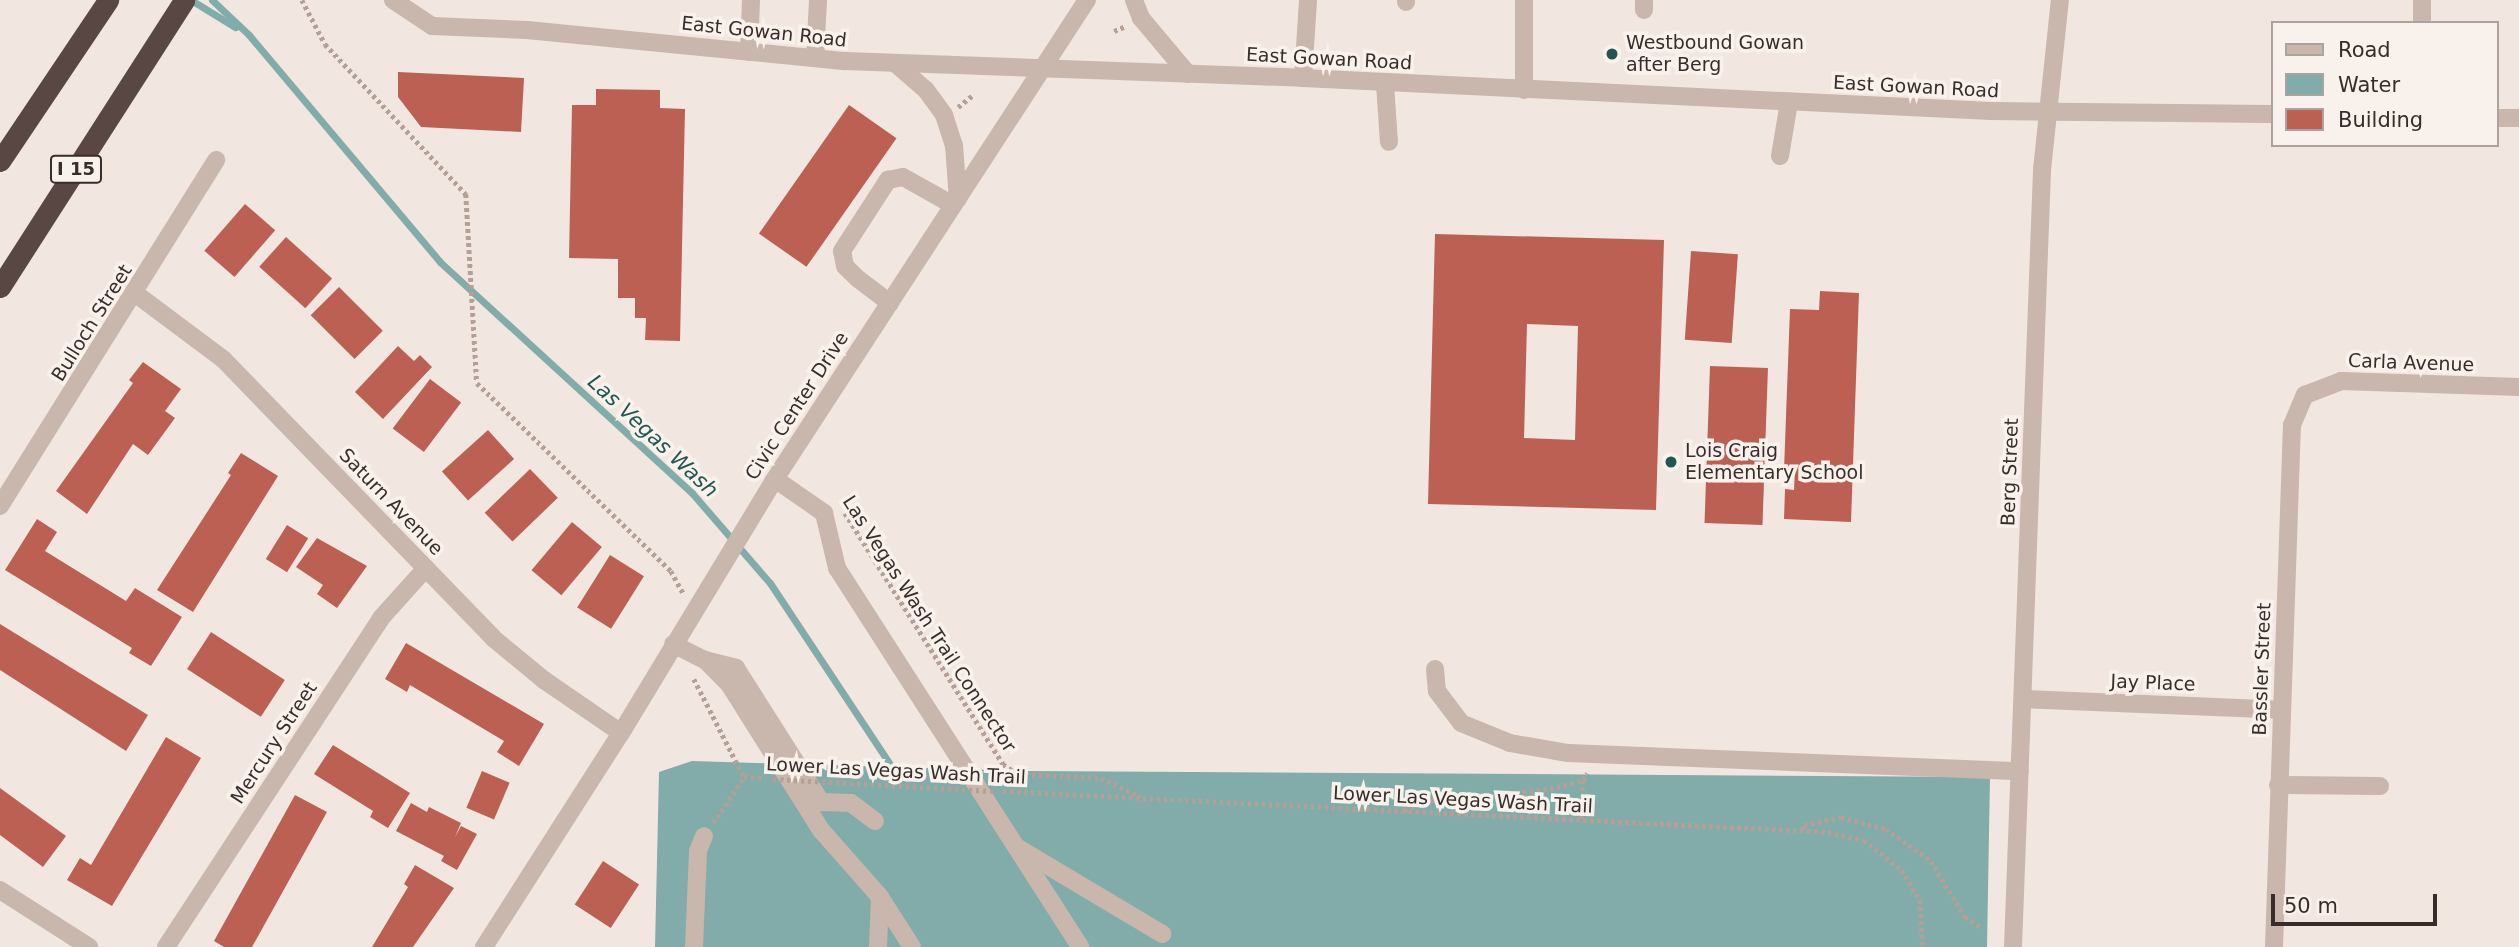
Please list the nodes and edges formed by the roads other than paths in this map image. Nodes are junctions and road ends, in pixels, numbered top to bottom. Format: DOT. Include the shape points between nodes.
graph roads {
  1 [pos="108,0"];
  2 [pos="184,0"];
  3 [pos="393,0"];
  4 [pos="751,0"];
  5 [pos="818,0"];
  6 [pos="1087,0"];
  7 [pos="1134,0"];
  8 [pos="1308,0"];
  9 [pos="1524,0"];
  10 [pos="2060,0"];
  11 [pos="2422,0"];
  12 [pos="2422,21"];
  13 [pos="750,52"];
  14 [pos="816,58"];
  15 [pos="896,64"];
  16 [pos="1041,70"];
  17 [pos="1188,74"];
  18 [pos="1303,78"];
  19 [pos="1385,83"];
  20 [pos="1524,90"];
  21 [pos="1790,102"];
  22 [pos="2050,113"];
  23 [pos="2270,114"];
  24 [pos="2498,118"];
  25 [pos="2519,118"];
  26 [pos="1389,142"];
  27 [pos="1780,156"];
  28 [pos="216,160"];
  29 [pos="0,162"];
  30 [pos="955,202"];
  31 [pos="0,287"];
  32 [pos="136,294"];
  33 [pos="890,303"];
  34 [pos="2519,387"];
  35 [pos="2305,395"];
  36 [pos="774,480"];
  37 [pos="0,506"];
  38 [pos="426,568"];
  39 [pos="673,644"];
  40 [pos="705,660"];
  41 [pos="1435,668"];
  42 [pos="2023,699"];
  43 [pos="2281,710"];
  44 [pos="621,733"];
  45 [pos="2020,771"];
  46 [pos="2278,785"];
  47 [pos="2381,786"];
  48 [pos="875,821"];
  49 [pos="704,836"];
  50 [pos="1015,846"];
  51 [pos="0,890"];
  52 [pos="880,897"];
  53 [pos="1162,934"];
  54 [pos="174,944"];
  55 [pos="89,947"];
  56 [pos="484,947"];
  57 [pos="694,947"];
  58 [pos="878,947"];
  59 [pos="912,947"];
  60 [pos="1080,947"];
  61 [pos="2013,947"];
  62 [pos="2274,947"];
  1 -- 29 [label="highway"];
  2 -- 31 [label="highway, I 15"];
  3 -- 13 [label="street, East Gowan Road" via="432,26 527,30"];
  4 -- 13 [label="street"];
  5 -- 14 [label="street"];
  6 -- 16 [label="street, Civic Center Drive"];
  7 -- 17 [label="street" via="1141,18"];
  8 -- 18 [label="street"];
  9 -- 20 [label="street"];
  10 -- 22 [label="street, Berg Street"];
  11 -- 12 [label="street"];
  13 -- 14 [label="street, East Gowan Road"];
  14 -- 15 [label="street, East Gowan Road"];
  15 -- 16 [label="street, East Gowan Road"];
  15 -- 30 [label="street" via="926,90 944,115 954,145"];
  16 -- 17 [label="street, East Gowan Road"];
  16 -- 30 [label="street, Civic Center Drive"];
  17 -- 18 [label="street, East Gowan Road"];
  18 -- 19 [label="street, East Gowan Road"];
  19 -- 20 [label="street, East Gowan Road"];
  19 -- 26 [label="street"];
  20 -- 21 [label="street, East Gowan Road"];
  21 -- 22 [label="street, East Gowan Road"];
  21 -- 27 [label="street"];
  22 -- 23 [label="street, East Gowan Road"];
  22 -- 42 [label="street, Berg Street" via="2042,170"];
  24 -- 25 [label="street"];
  28 -- 32 [label="street, Bulloch Street"];
  30 -- 33 [label="street, Civic Center Drive"];
  30 -- 33 [label="street" via="903,177 888,180 842,251 845,266"];
  32 -- 37 [label="street, Bulloch Street"];
  32 -- 38 [label="street, Saturn Avenue" via="223,359"];
  33 -- 36 [label="street, Civic Center Drive"];
  34 -- 35 [label="street, Carla Avenue" via="2341,381"];
  35 -- 43 [label="street, Bassler Street" via="2292,425"];
  36 -- 39 [label="street, Civic Center Drive"];
  36 -- 50 [label="street" via="824,513 837,568"];
  38 -- 44 [label="street, Saturn Avenue" via="493,638"];
  38 -- 54 [label="street, Mercury Street" via="381,618"];
  39 -- 40 [label="street"];
  39 -- 44 [label="street, Civic Center Drive"];
  40 -- 48 [label="street" via="736,668 821,802 851,803"];
  40 -- 52 [label="street" via="729,684 821,830"];
  41 -- 45 [label="street" via="1437,691 1461,723 1510,743 1602,754"];
  42 -- 43 [label="street, Jay Place"];
  42 -- 45 [label="street, Berg Street"];
  43 -- 46 [label="street, Bassler Street"];
  44 -- 56 [label="street, Civic Center Drive"];
  45 -- 61 [label="street, Berg Street"];
  46 -- 47 [label="street"];
  46 -- 62 [label="street, Bassler Street"];
  49 -- 57 [label="street" via="698,851"];
  50 -- 53 [label="street"];
  50 -- 60 [label="street"];
  51 -- 55 [label="street"];
  52 -- 58 [label="street"];
  52 -- 59 [label="street"];
}
